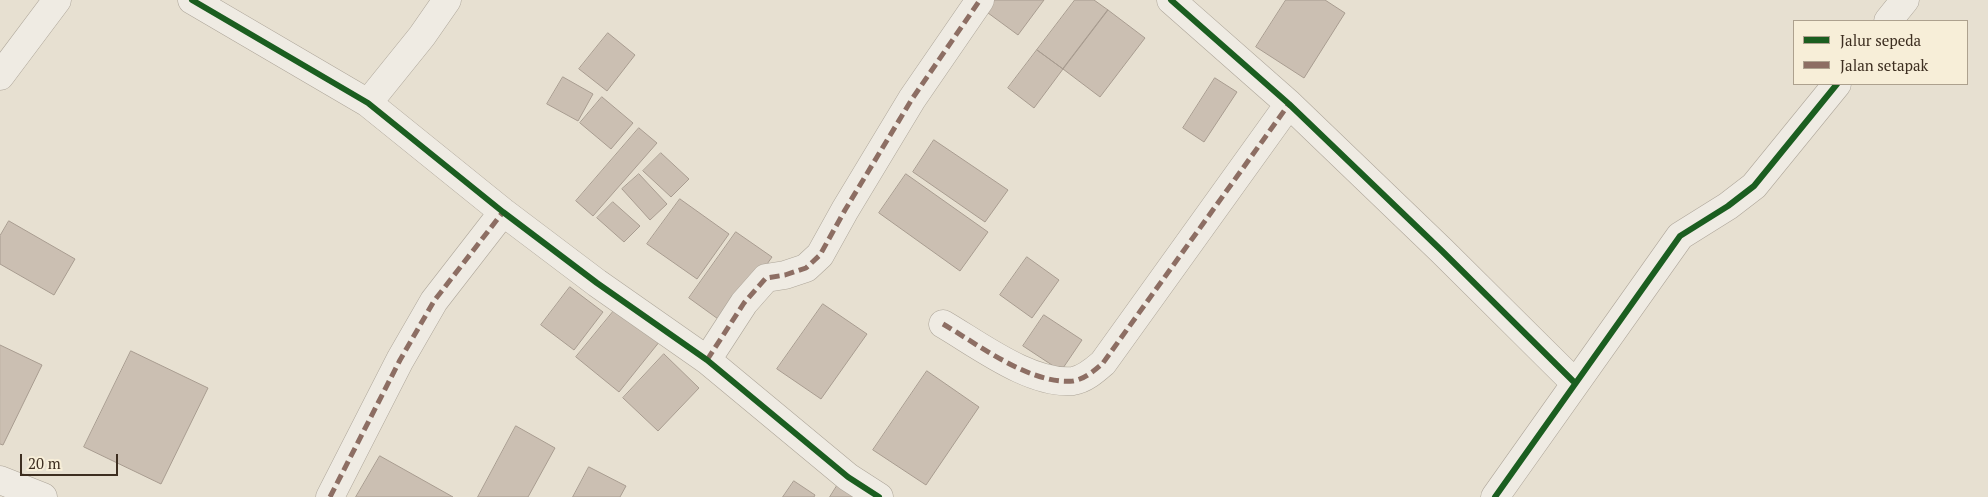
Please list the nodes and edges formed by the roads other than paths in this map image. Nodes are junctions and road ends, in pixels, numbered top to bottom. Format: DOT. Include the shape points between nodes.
graph roads {
  1 [pos="57,0"];
  2 [pos="192,0"];
  3 [pos="447,0"];
  4 [pos="980,0"];
  5 [pos="1171,0"];
  6 [pos="1905,0"];
  7 [pos="1889,20"];
  8 [pos="0,76"];
  9 [pos="1836,85"];
  10 [pos="368,103"];
  11 [pos="1289,104"];
  12 [pos="503,212"];
  13 [pos="943,324"];
  14 [pos="707,360"];
  15 [pos="1575,383"];
  16 [pos="0,480"];
  17 [pos="43,497"];
  18 [pos="330,497"];
  19 [pos="879,497"];
  20 [pos="1495,497"];
  1 -- 8 [label="street"];
  2 -- 10 [label="street"];
  3 -- 10 [label="street"];
  4 -- 14 [label="street" via="912,99 820,255 806,268 766,278 744,303"];
  5 -- 11 [label="street"];
  6 -- 7 [label="street"];
  9 -- 15 [label="street" via="1754,186 1680,236"];
  10 -- 12 [label="street"];
  11 -- 13 [label="street" via="1103,363 1090,374 1074,381 1036,375"];
  11 -- 15 [label="street"];
  12 -- 14 [label="street"];
  12 -- 18 [label="street" via="434,301"];
  14 -- 19 [label="street" via="848,477"];
  15 -- 20 [label="street"];
  16 -- 17 [label="street"];
}
